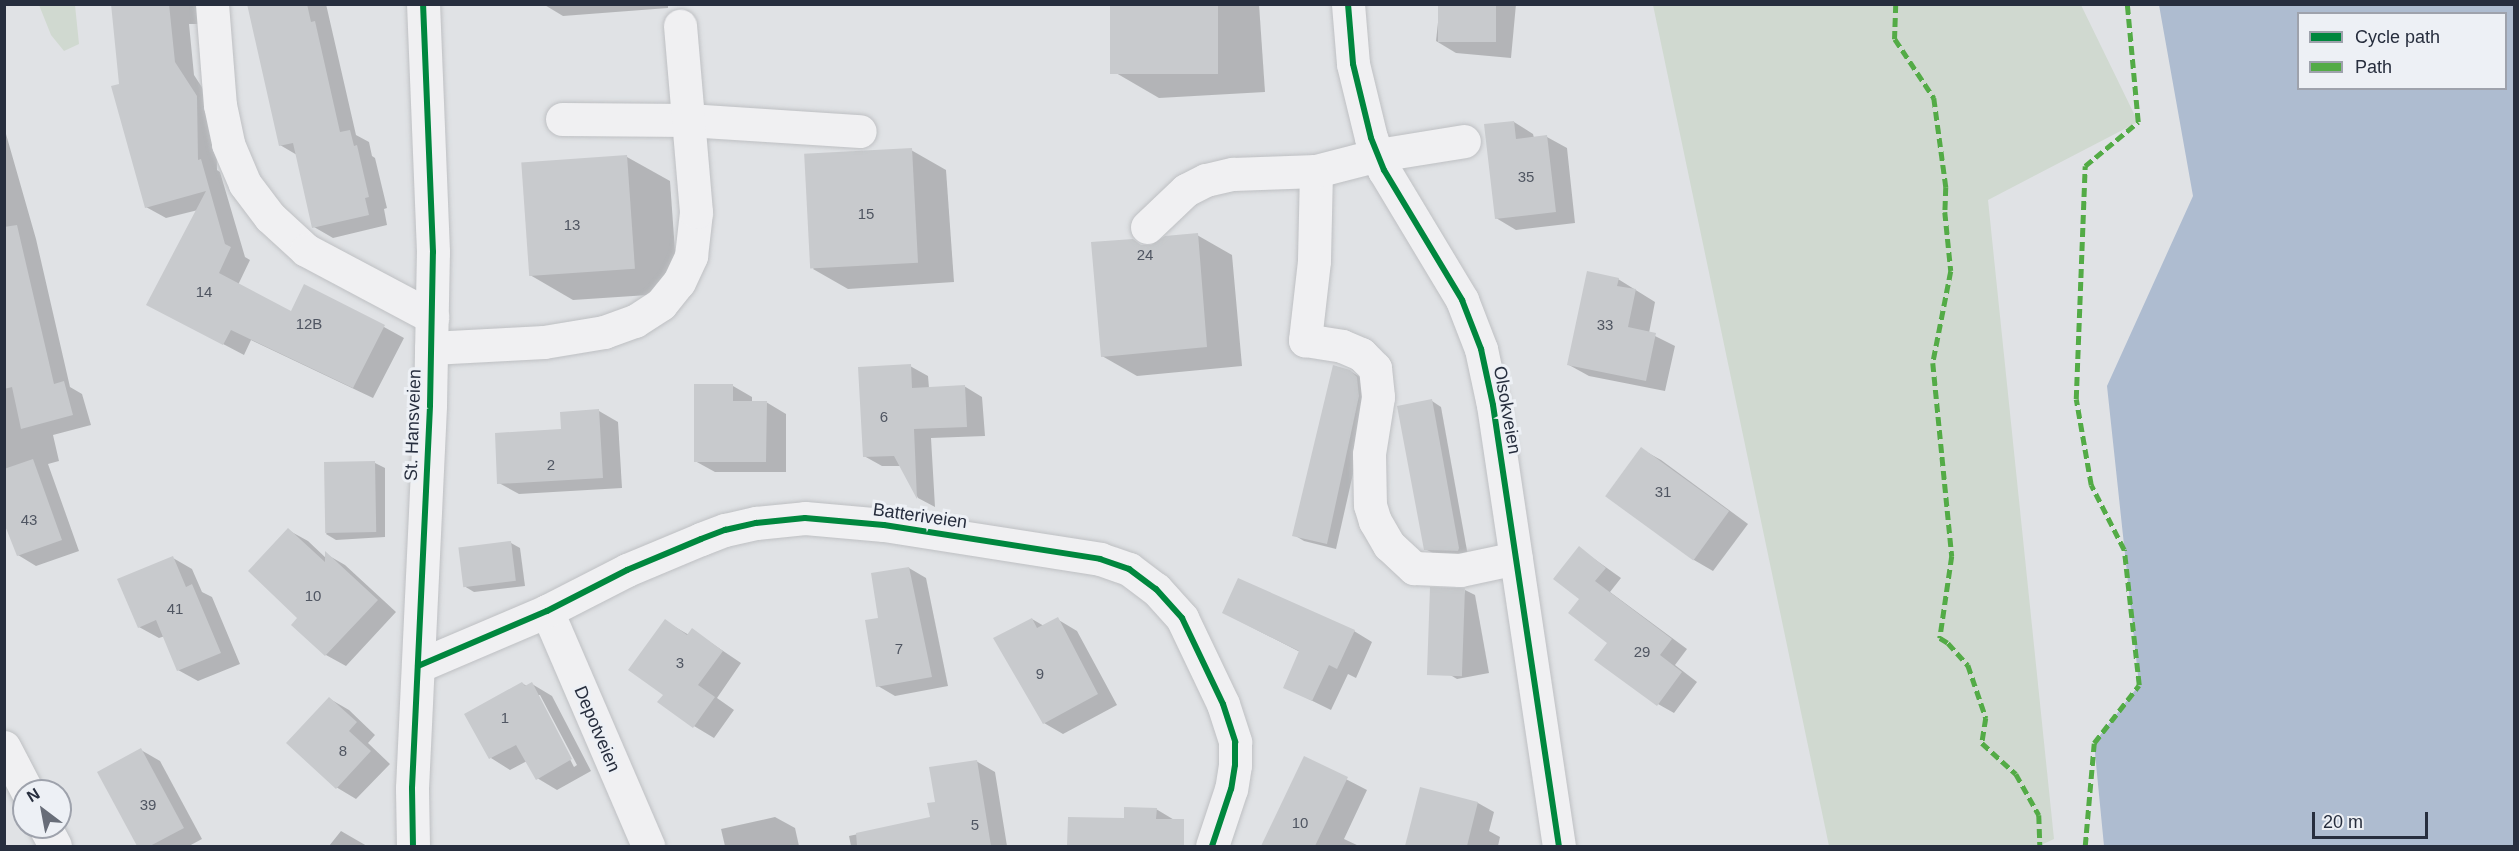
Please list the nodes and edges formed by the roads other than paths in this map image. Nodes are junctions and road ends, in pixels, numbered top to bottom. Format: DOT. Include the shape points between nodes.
graph roads {
  1 [pos="212,4"];
  2 [pos="423,4"];
  3 [pos="1348,4"];
  4 [pos="680,26"];
  5 [pos="562,119"];
  6 [pos="688,120"];
  7 [pos="860,131"];
  8 [pos="1464,141"];
  9 [pos="1378,155"];
  10 [pos="1316,171"];
  11 [pos="1147,227"];
  12 [pos="432,332"];
  13 [pos="1516,558"];
  14 [pos="547,611"];
  15 [pos="418,666"];
  16 [pos="4,747"];
  17 [pos="21,779"];
  18 [pos="413,846"];
  19 [pos="648,846"];
  20 [pos="1212,846"];
  21 [pos="1559,846"];
  1 -- 12 [label="street" via="220,105 228,144 245,184 270,217 306,250"];
  2 -- 12 [label="street, St. Hansveien" via="433,252"];
  3 -- 9 [label="street, Olsokveien" via="1354,73"];
  4 -- 6 [label="street"];
  5 -- 6 [label="street"];
  6 -- 7 [label="street"];
  6 -- 12 [label="street" via="696,212 691,256 680,282 661,304 635,321 604,332 544,342"];
  8 -- 9 [label="street"];
  9 -- 10 [label="street"];
  9 -- 13 [label="street, Olsokveien" via="1473,324 1493,405"];
  10 -- 11 [label="street" via="1233,174 1206,180 1186,190"];
  10 -- 13 [label="street" via="1314,261 1305,340 1342,346 1360,354 1375,368 1378,397 1369,454 1370,505 1375,520 1389,545 1414,568 1460,570"];
  12 -- 15 [label="street, St. Hansveien"];
  13 -- 21 [label="street, Olsokveien"];
  14 -- 15 [label="street, Batteriveien"];
  14 -- 19 [label="street, Depotveien"];
  14 -- 20 [label="street, Batteriveien" via="627,570 725,530 805,518 964,537 1100,559 1129,569 1156,589 1182,618 1223,704 1235,742 1231,789"];
  15 -- 18 [label="street, St. Hansveien"];
  16 -- 17 [label="street"];
}
